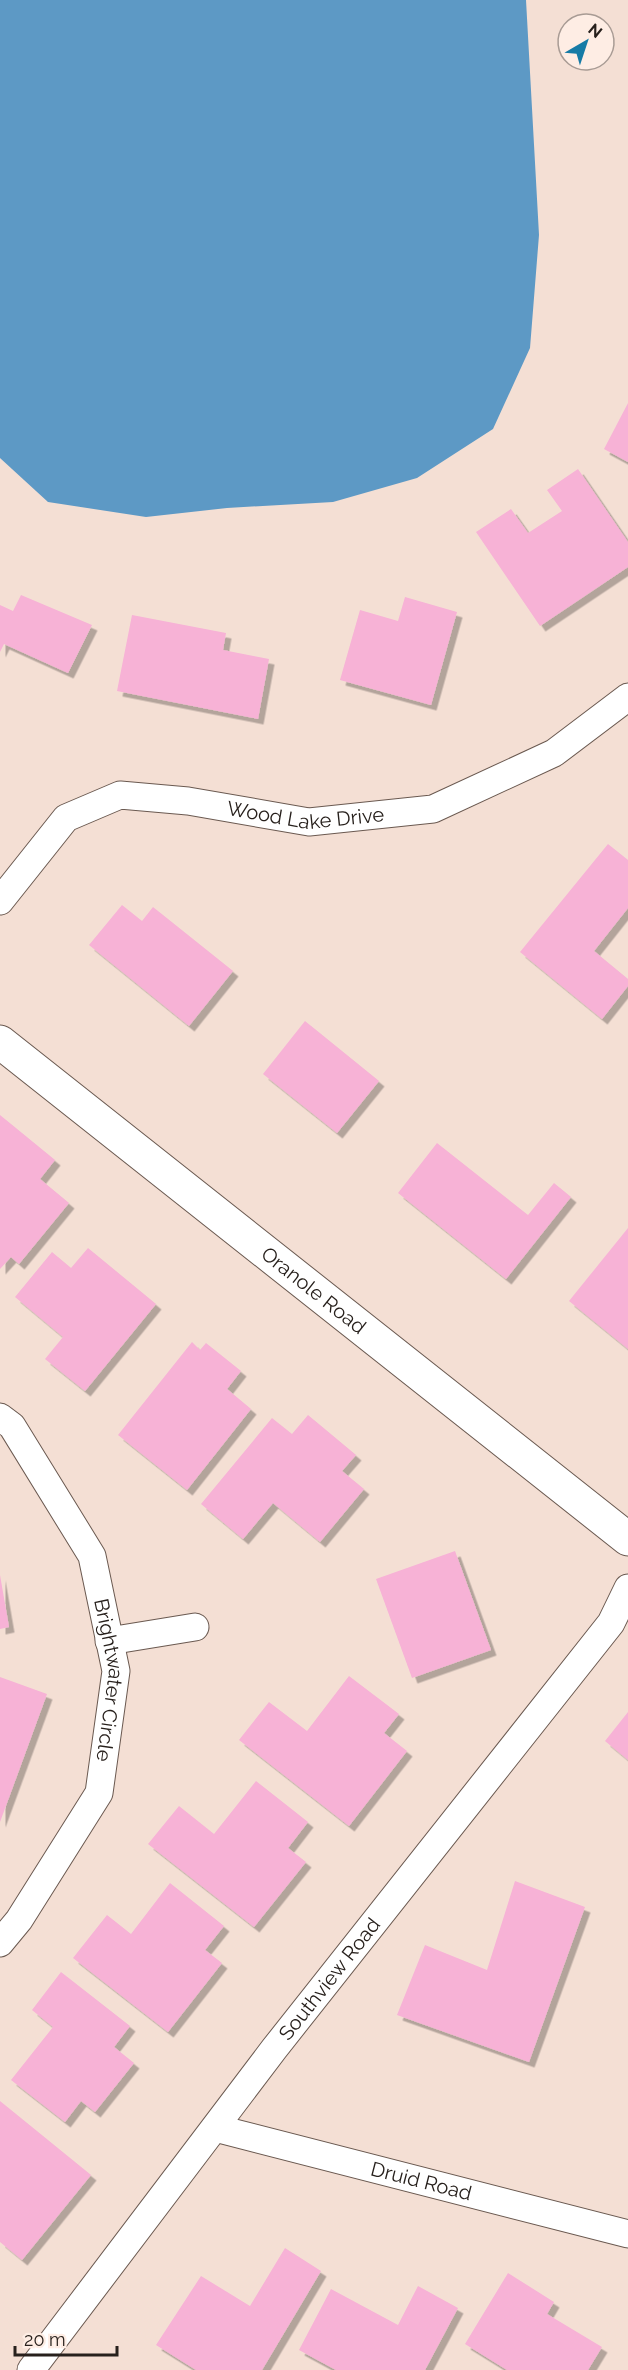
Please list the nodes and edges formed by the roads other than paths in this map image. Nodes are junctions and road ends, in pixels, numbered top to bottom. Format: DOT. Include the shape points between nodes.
graph roads {
  1 [pos="628,697"];
  2 [pos="0,901"];
  3 [pos="0,1042"];
  4 [pos="0,1417"];
  5 [pos="628,1539"];
  6 [pos="628,1588"];
  7 [pos="195,1627"];
  8 [pos="110,1641"];
  9 [pos="0,1943"];
  10 [pos="215,2128"];
  11 [pos="628,2234"];
  12 [pos="31,2370"];
  1 -- 2 [label="street, Wood Lake Drive" via="554,753 433,808 309,822 188,801 120,795 66,818"];
  3 -- 5 [label="street, Oranole Road"];
  4 -- 8 [label="street, Brightwater Circle" via="12,1426 92,1556"];
  6 -- 10 [label="street, Southview Road" via="611,1623"];
  7 -- 8 [label="street"];
  8 -- 9 [label="street, Brightwater Circle" via="116,1671 99,1793 19,1920"];
  10 -- 11 [label="street, Druid Road"];
  10 -- 12 [label="street, Southview Road"];
}
